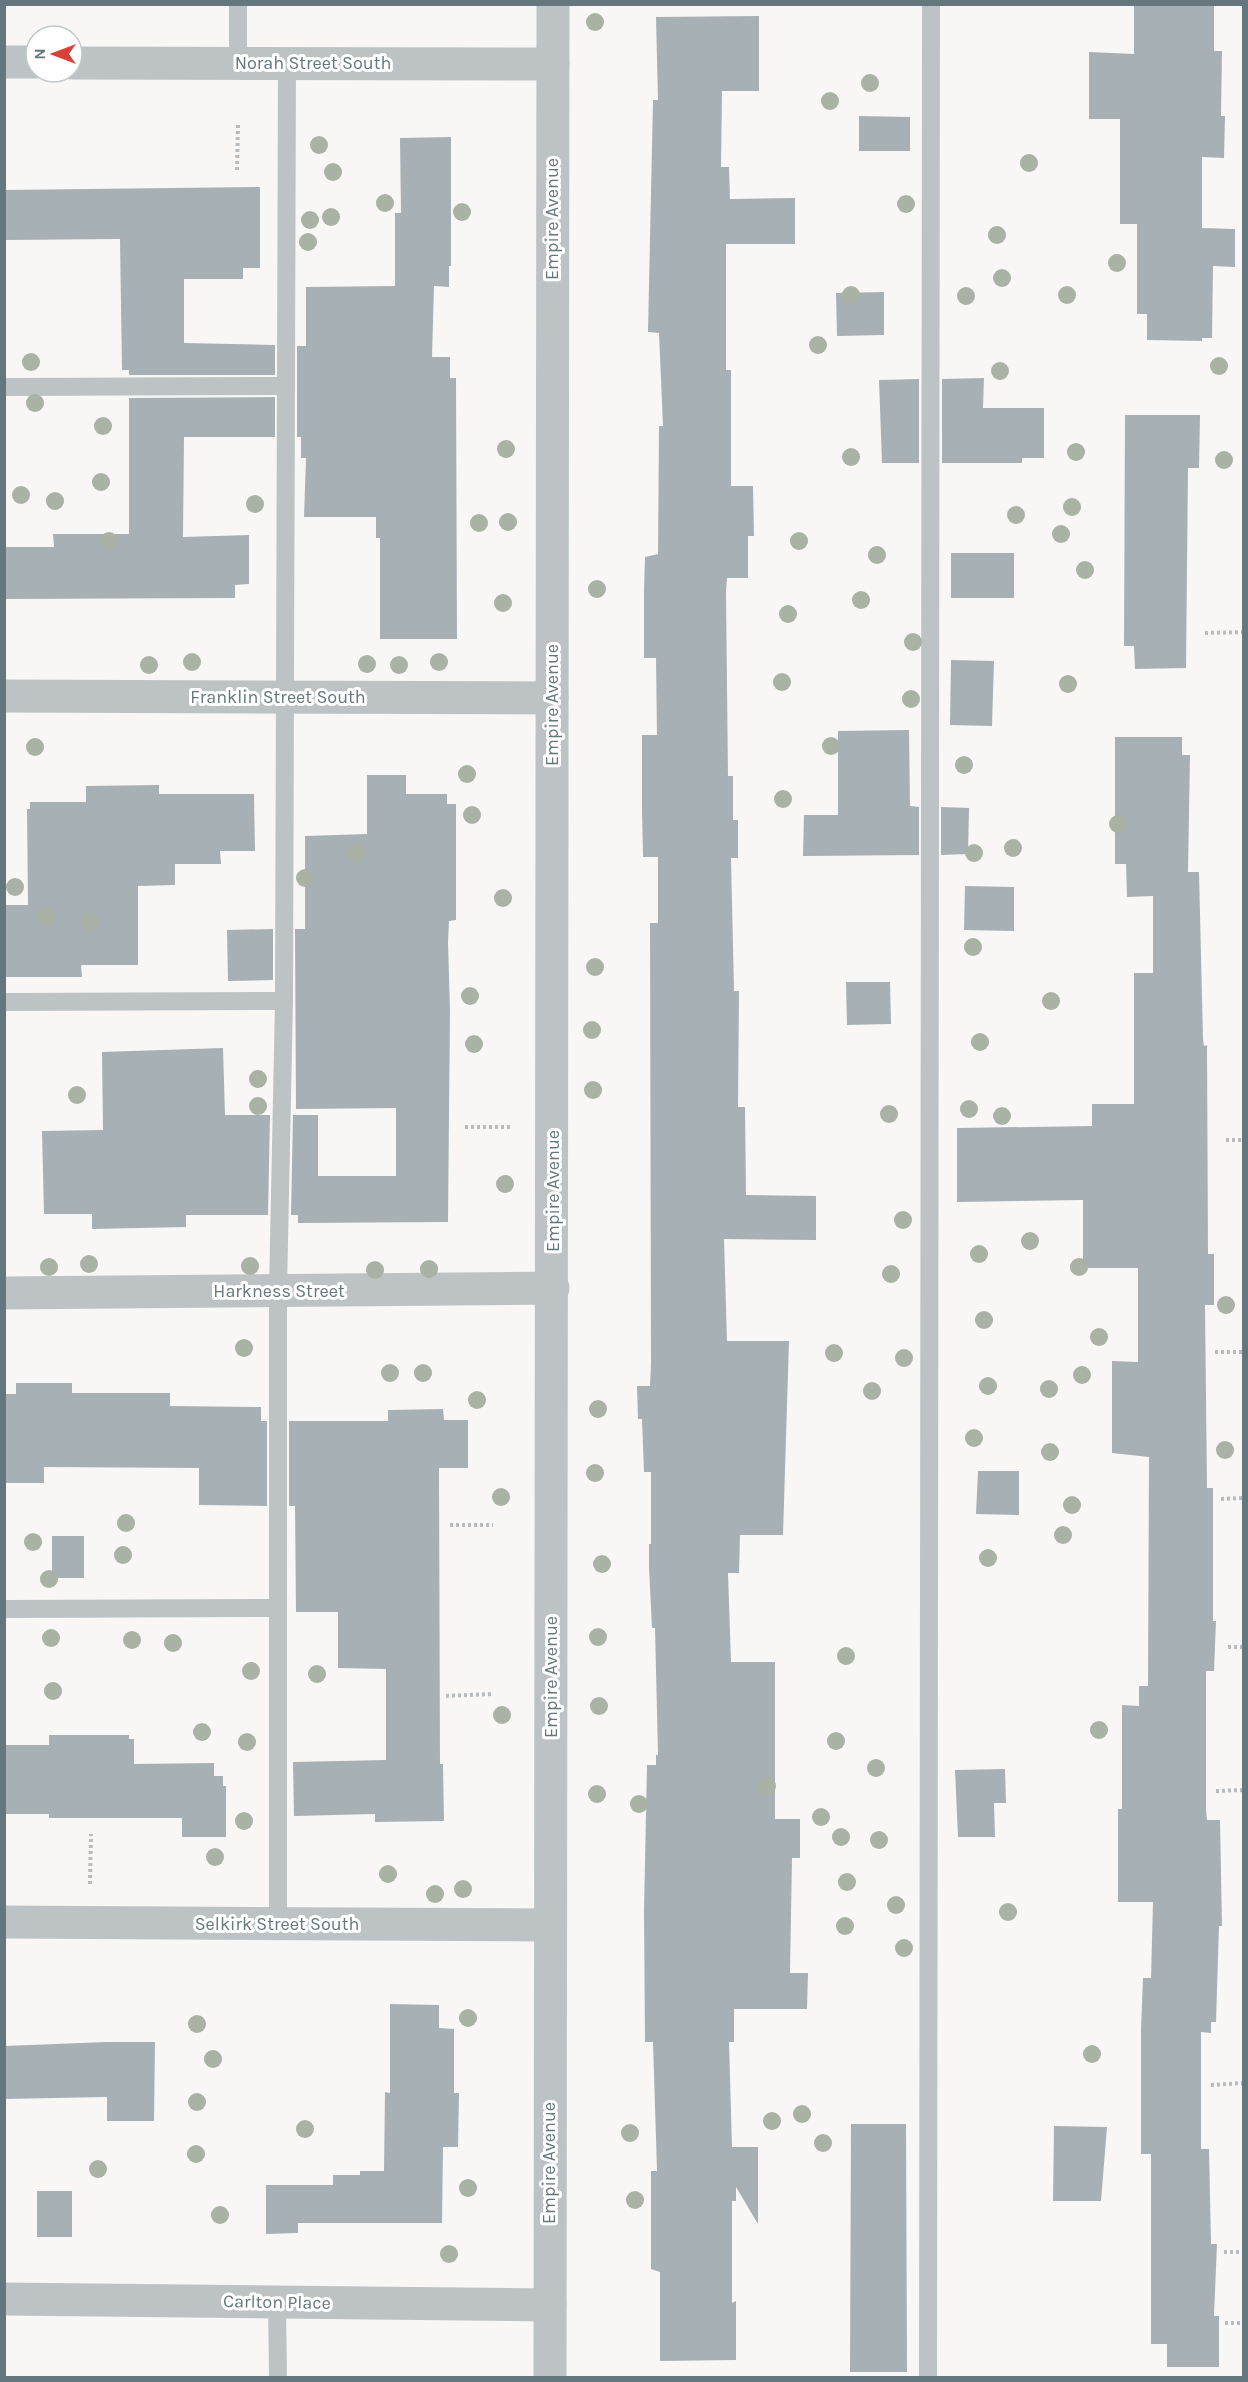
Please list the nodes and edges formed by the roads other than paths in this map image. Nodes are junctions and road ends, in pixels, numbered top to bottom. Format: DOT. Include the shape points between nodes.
graph roads {
  1 [pos="238,4"];
  2 [pos="553,4"];
  3 [pos="931,4"];
  4 [pos="4,62"];
  5 [pos="24,62"];
  6 [pos="84,63"];
  7 [pos="238,63"];
  8 [pos="287,63"];
  9 [pos="553,64"];
  10 [pos="286,386"];
  11 [pos="4,387"];
  12 [pos="4,696"];
  13 [pos="286,697"];
  14 [pos="552,698"];
  15 [pos="284,1001"];
  16 [pos="4,1002"];
  17 [pos="553,1288"];
  18 [pos="278,1291"];
  19 [pos="4,1293"];
  20 [pos="278,1608"];
  21 [pos="4,1609"];
  22 [pos="4,1922"];
  23 [pos="278,1924"];
  24 [pos="549,1925"];
  25 [pos="4,2299"];
  26 [pos="277,2302"];
  27 [pos="550,2305"];
  28 [pos="278,2378"];
  29 [pos="550,2378"];
  30 [pos="928,2378"];
  1 -- 7 [label="lane"];
  2 -- 9 [label="street, Empire Avenue"];
  3 -- 30 [label="lane"];
  4 -- 5 [label="street"];
  6 -- 7 [label="street, Norah Street South"];
  7 -- 8 [label="street, Norah Street South"];
  8 -- 9 [label="street, Norah Street South"];
  8 -- 10 [label="lane"];
  9 -- 14 [label="street, Empire Avenue"];
  10 -- 11 [label="lane"];
  10 -- 13 [label="lane"];
  12 -- 13 [label="street, Franklin Street South"];
  13 -- 14 [label="street, Franklin Street South"];
  13 -- 15 [label="lane"];
  14 -- 17 [label="street, Empire Avenue"];
  15 -- 16 [label="lane"];
  15 -- 18 [label="lane"];
  17 -- 18 [label="street, Harkness Street"];
  17 -- 24 [label="street, Empire Avenue"];
  18 -- 19 [label="street, Harkness Street"];
  18 -- 20 [label="lane"];
  20 -- 21 [label="lane"];
  20 -- 23 [label="lane"];
  22 -- 23 [label="street, Selkirk Street South"];
  23 -- 24 [label="street, Selkirk Street South"];
  24 -- 27 [label="street, Empire Avenue"];
  25 -- 26 [label="street, Carlton Place"];
  26 -- 27 [label="street, Carlton Place"];
  26 -- 28 [label="lane"];
  27 -- 29 [label="street, Empire Avenue"];
}
